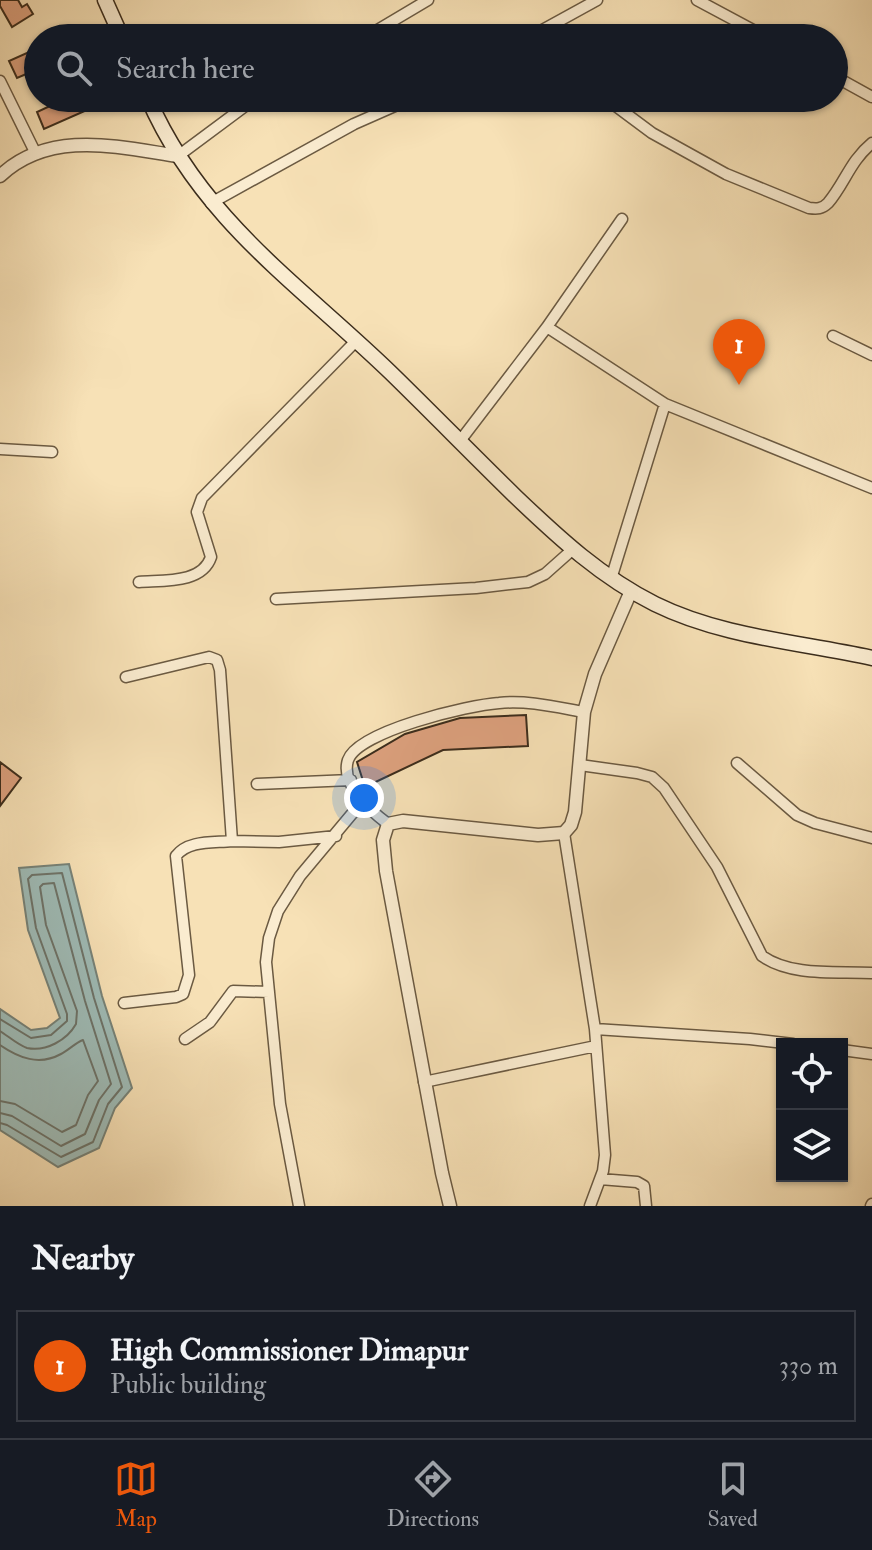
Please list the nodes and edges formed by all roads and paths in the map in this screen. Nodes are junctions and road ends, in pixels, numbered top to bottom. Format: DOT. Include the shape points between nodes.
graph roads {
  1 [pos="105,0"];
  2 [pos="428,0"];
  3 [pos="597,0"];
  4 [pos="697,0"];
  5 [pos="116,24"];
  6 [pos="388,24"];
  7 [pos="554,24"];
  8 [pos="742,24"];
  9 [pos="0,81"];
  10 [pos="848,84"];
  11 [pos="872,97"];
  12 [pos="155,112"];
  13 [pos="237,112"];
  14 [pos="383,112"];
  15 [pos="624,112"];
  16 [pos="872,143"];
  17 [pos="36,154"];
  18 [pos="178,156"];
  19 [pos="0,176"];
  20 [pos="211,203"];
  21 [pos="622,219"];
  22 [pos="547,327"];
  23 [pos="833,336"];
  24 [pos="355,342"];
  25 [pos="872,355"];
  26 [pos="665,404"];
  27 [pos="460,441"];
  28 [pos="0,449"];
  29 [pos="52,452"];
  30 [pos="872,488"];
  31 [pos="572,550"];
  32 [pos="611,579"];
  33 [pos="139,582"];
  34 [pos="631,591"];
  35 [pos="276,599"];
  36 [pos="872,658"];
  37 [pos="126,677"];
  38 [pos="584,712"];
  39 [pos="737,763"];
  40 [pos="580,765"];
  41 [pos="351,780"];
  42 [pos="257,784"];
  43 [pos="361,803"];
  44 [pos="388,824"];
  45 [pos="564,833"];
  46 [pos="336,836"];
  47 [pos="872,838"];
  48 [pos="232,841"];
  49 [pos="872,973"];
  50 [pos="269,992"];
  51 [pos="124,1003"];
  52 [pos="595,1029"];
  53 [pos="185,1039"];
  54 [pos="776,1042"];
  55 [pos="596,1046"];
  56 [pos="848,1051"];
  57 [pos="872,1054"];
  58 [pos="424,1082"];
  59 [pos="600,1179"];
  60 [pos="299,1206"];
  61 [pos="450,1206"];
  62 [pos="590,1206"];
  63 [pos="646,1206"];
  1 -- 5 [label="main road"];
  2 -- 6 [label="street"];
  3 -- 7 [label="street"];
  4 -- 8 [label="street"];
  9 -- 17 [label="street"];
  10 -- 11 [label="street"];
  12 -- 18 [label="main road"];
  13 -- 18 [label="street"];
  14 -- 20 [label="street"];
  15 -- 16 [label="street" via="726,174 809,208 827,204 851,164"];
  17 -- 18 [label="street" via="89,143"];
  17 -- 19 [label="street"];
  18 -- 20 [label="main road"];
  20 -- 24 [label="main road"];
  21 -- 22 [label="street"];
  22 -- 26 [label="street"];
  22 -- 27 [label="street"];
  23 -- 25 [label="street"];
  24 -- 27 [label="main road"];
  24 -- 33 [label="street" via="202,498 197,512 211,557 204,570 191,577"];
  26 -- 30 [label="street"];
  26 -- 32 [label="street"];
  27 -- 31 [label="main road"];
  28 -- 29 [label="street"];
  31 -- 32 [label="main road"];
  31 -- 35 [label="street" via="528,582"];
  32 -- 34 [label="main road"];
  34 -- 36 [label="main road" via="704,624"];
  34 -- 38 [label="street"];
  37 -- 48 [label="street" via="209,657 217,660"];
  38 -- 40 [label="street"];
  38 -- 41 [label="street" via="501,702 432,716 355,749 346,770"];
  39 -- 47 [label="street" via="797,815"];
  40 -- 45 [label="street" via="575,812"];
  40 -- 49 [label="street" via="652,777 664,788 717,867 762,956 788,969"];
  41 -- 42 [label="street"];
  41 -- 43 [label="street"];
  43 -- 44 [label="street"];
  43 -- 46 [label="street"];
  44 -- 45 [label="street"];
  44 -- 58 [label="street" via="383,840 386,871"];
  45 -- 52 [label="street"];
  46 -- 48 [label="street"];
  46 -- 50 [label="street" via="300,876 278,911 268,950"];
  48 -- 51 [label="street" via="189,845 176,856 189,975 183,994"];
  50 -- 53 [label="street" via="233,991 210,1022"];
  50 -- 60 [label="street" via="280,1104"];
  52 -- 54 [label="street"];
  52 -- 55 [label="street"];
  55 -- 58 [label="street"];
  55 -- 59 [label="street" via="605,1155"];
  56 -- 57 [label="street"];
  58 -- 61 [label="street"];
  59 -- 62 [label="street"];
  59 -- 63 [label="street" via="644,1186"];
}
